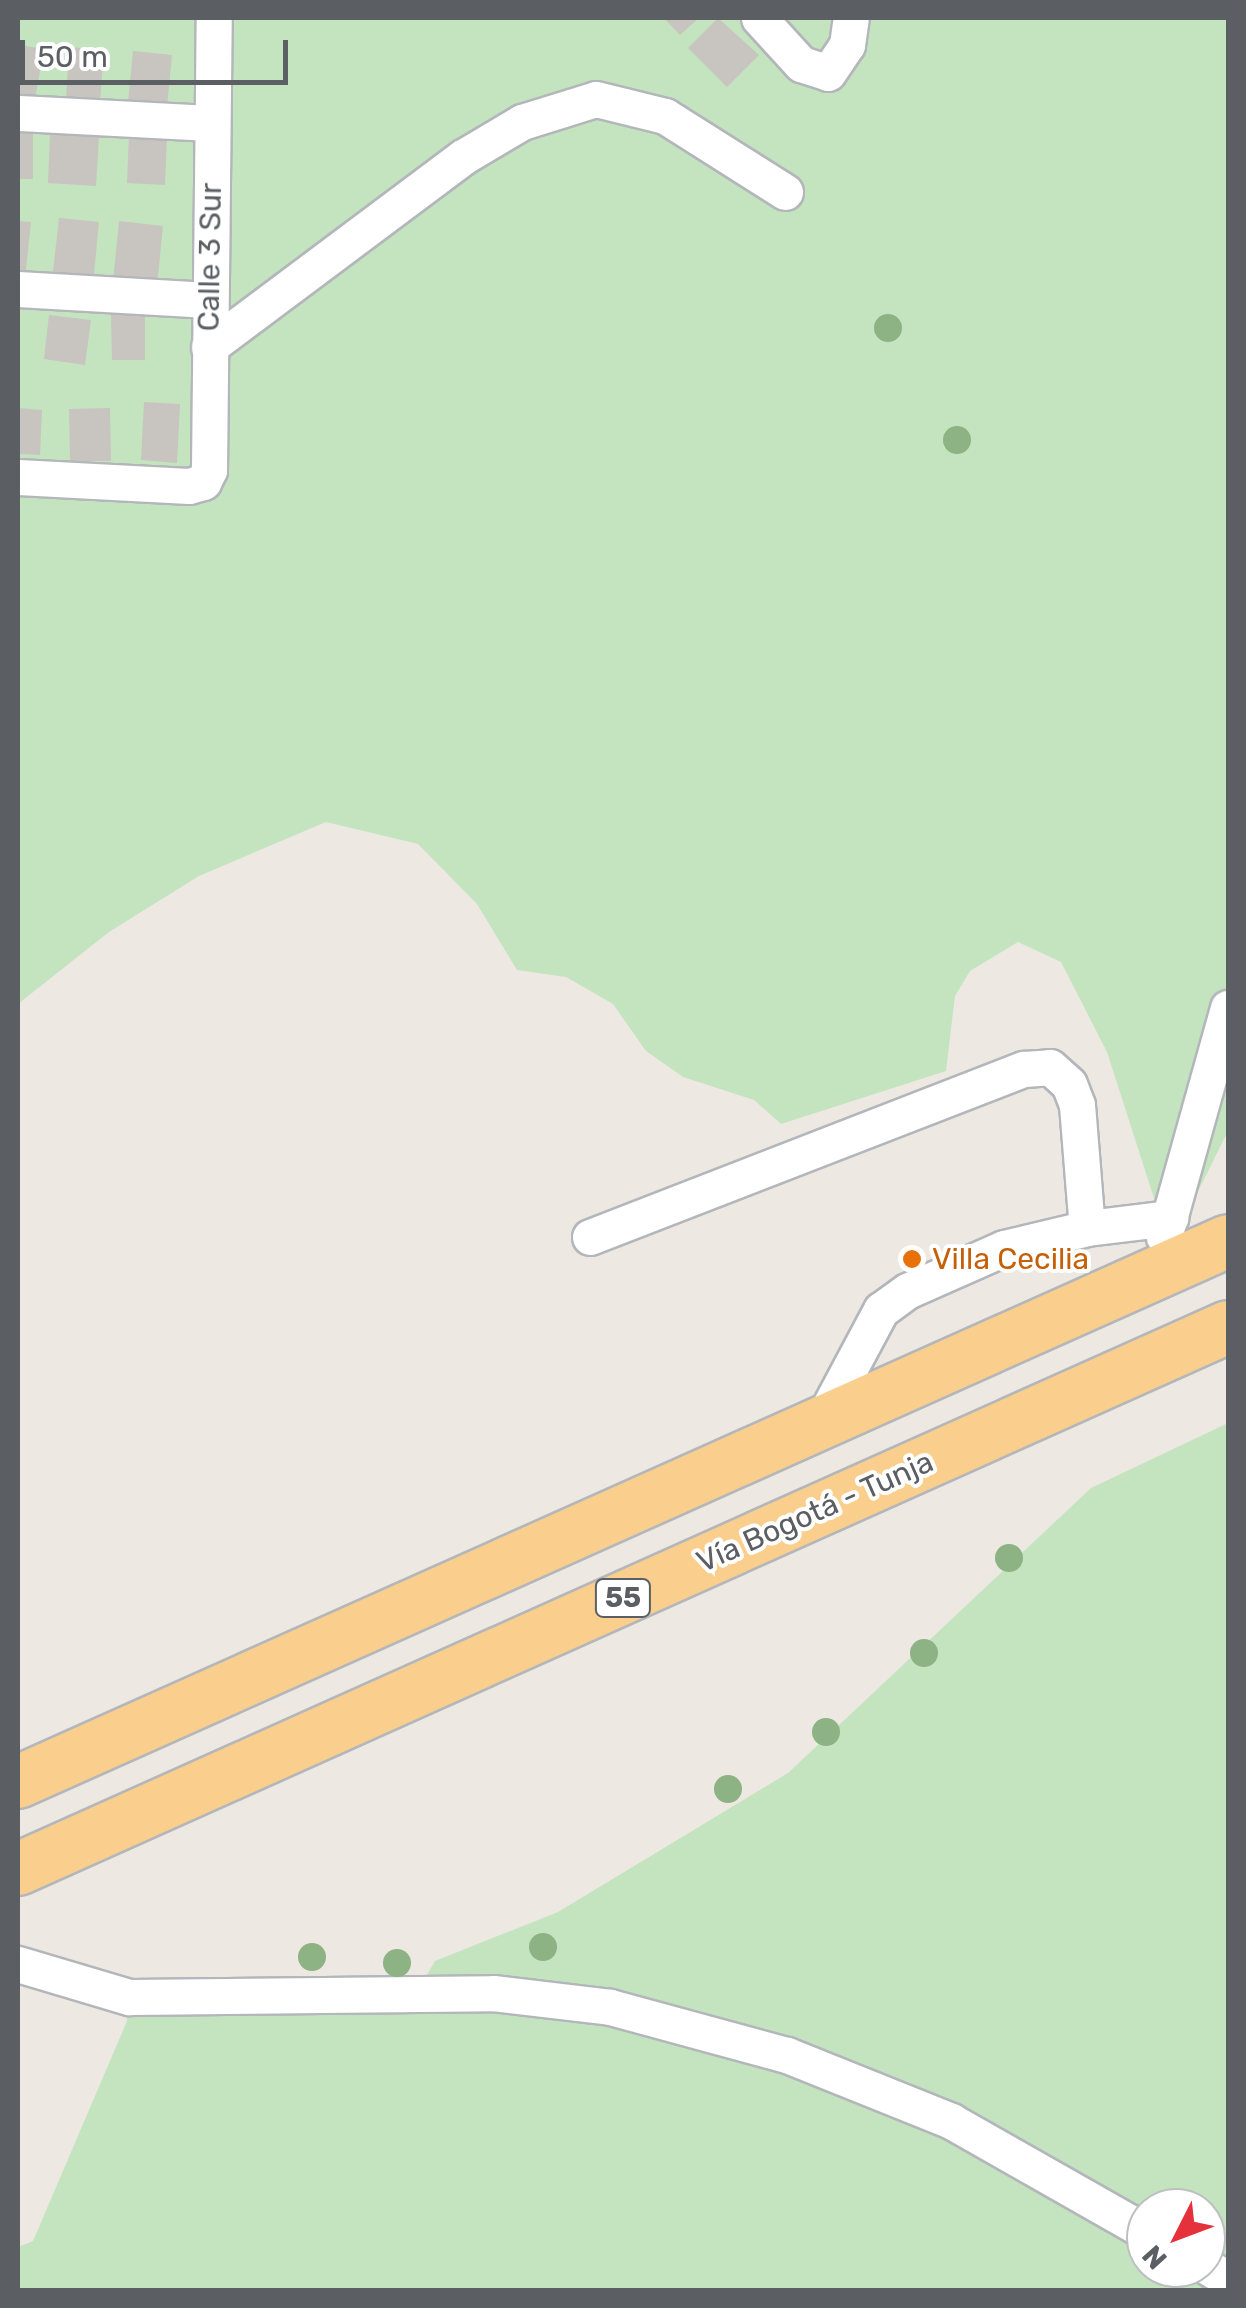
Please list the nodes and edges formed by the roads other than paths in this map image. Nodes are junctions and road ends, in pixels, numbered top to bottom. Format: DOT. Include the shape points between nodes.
graph roads {
  1 [pos="214,18"];
  2 [pos="759,18"];
  3 [pos="850,18"];
  4 [pos="18,112"];
  5 [pos="212,122"];
  6 [pos="785,192"];
  7 [pos="18,289"];
  8 [pos="208,300"];
  9 [pos="209,348"];
  10 [pos="18,476"];
  11 [pos="1228,1008"];
  12 [pos="1228,1108"];
  13 [pos="1191,1152"];
  14 [pos="1170,1218"];
  15 [pos="1088,1228"];
  16 [pos="590,1237"];
  17 [pos="1228,1241"];
  18 [pos="1152,1277"];
  19 [pos="1228,1327"];
  20 [pos="816,1430"];
  21 [pos="28,1774"];
  22 [pos="18,1869"];
  23 [pos="18,1964"];
  24 [pos="1126,2221"];
  1 -- 5 [label="street, Calle 3 Sur"];
  2 -- 3 [label="street" via="801,64 828,73 846,44"];
  4 -- 5 [label="street"];
  5 -- 8 [label="street, Calle 3 Sur"];
  6 -- 9 [label="street" via="665,116 596,99 522,122 463,157"];
  7 -- 8 [label="street"];
  8 -- 9 [label="street, Calle 3 Sur"];
  9 -- 10 [label="street, Calle 3 Sur" via="209,470 203,482"];
  11 -- 13 [label="street"];
  12 -- 13 [label="street"];
  13 -- 14 [label="street"];
  14 -- 15 [label="street"];
  14 -- 18 [label="street"];
  15 -- 16 [label="street" via="1077,1105 1069,1084 1050,1067 1024,1069"];
  15 -- 20 [label="street" via="1004,1248 881,1310"];
  17 -- 18 [label="highway, 55"];
  18 -- 20 [label="highway, 55"];
  19 -- 22 [label="highway, Vía Bogotá - Tunja / 55"];
  20 -- 21 [label="highway, 55"];
  23 -- 24 [label="street" via="129,1997 493,1993 610,2007 788,2055 951,2121"];
}
